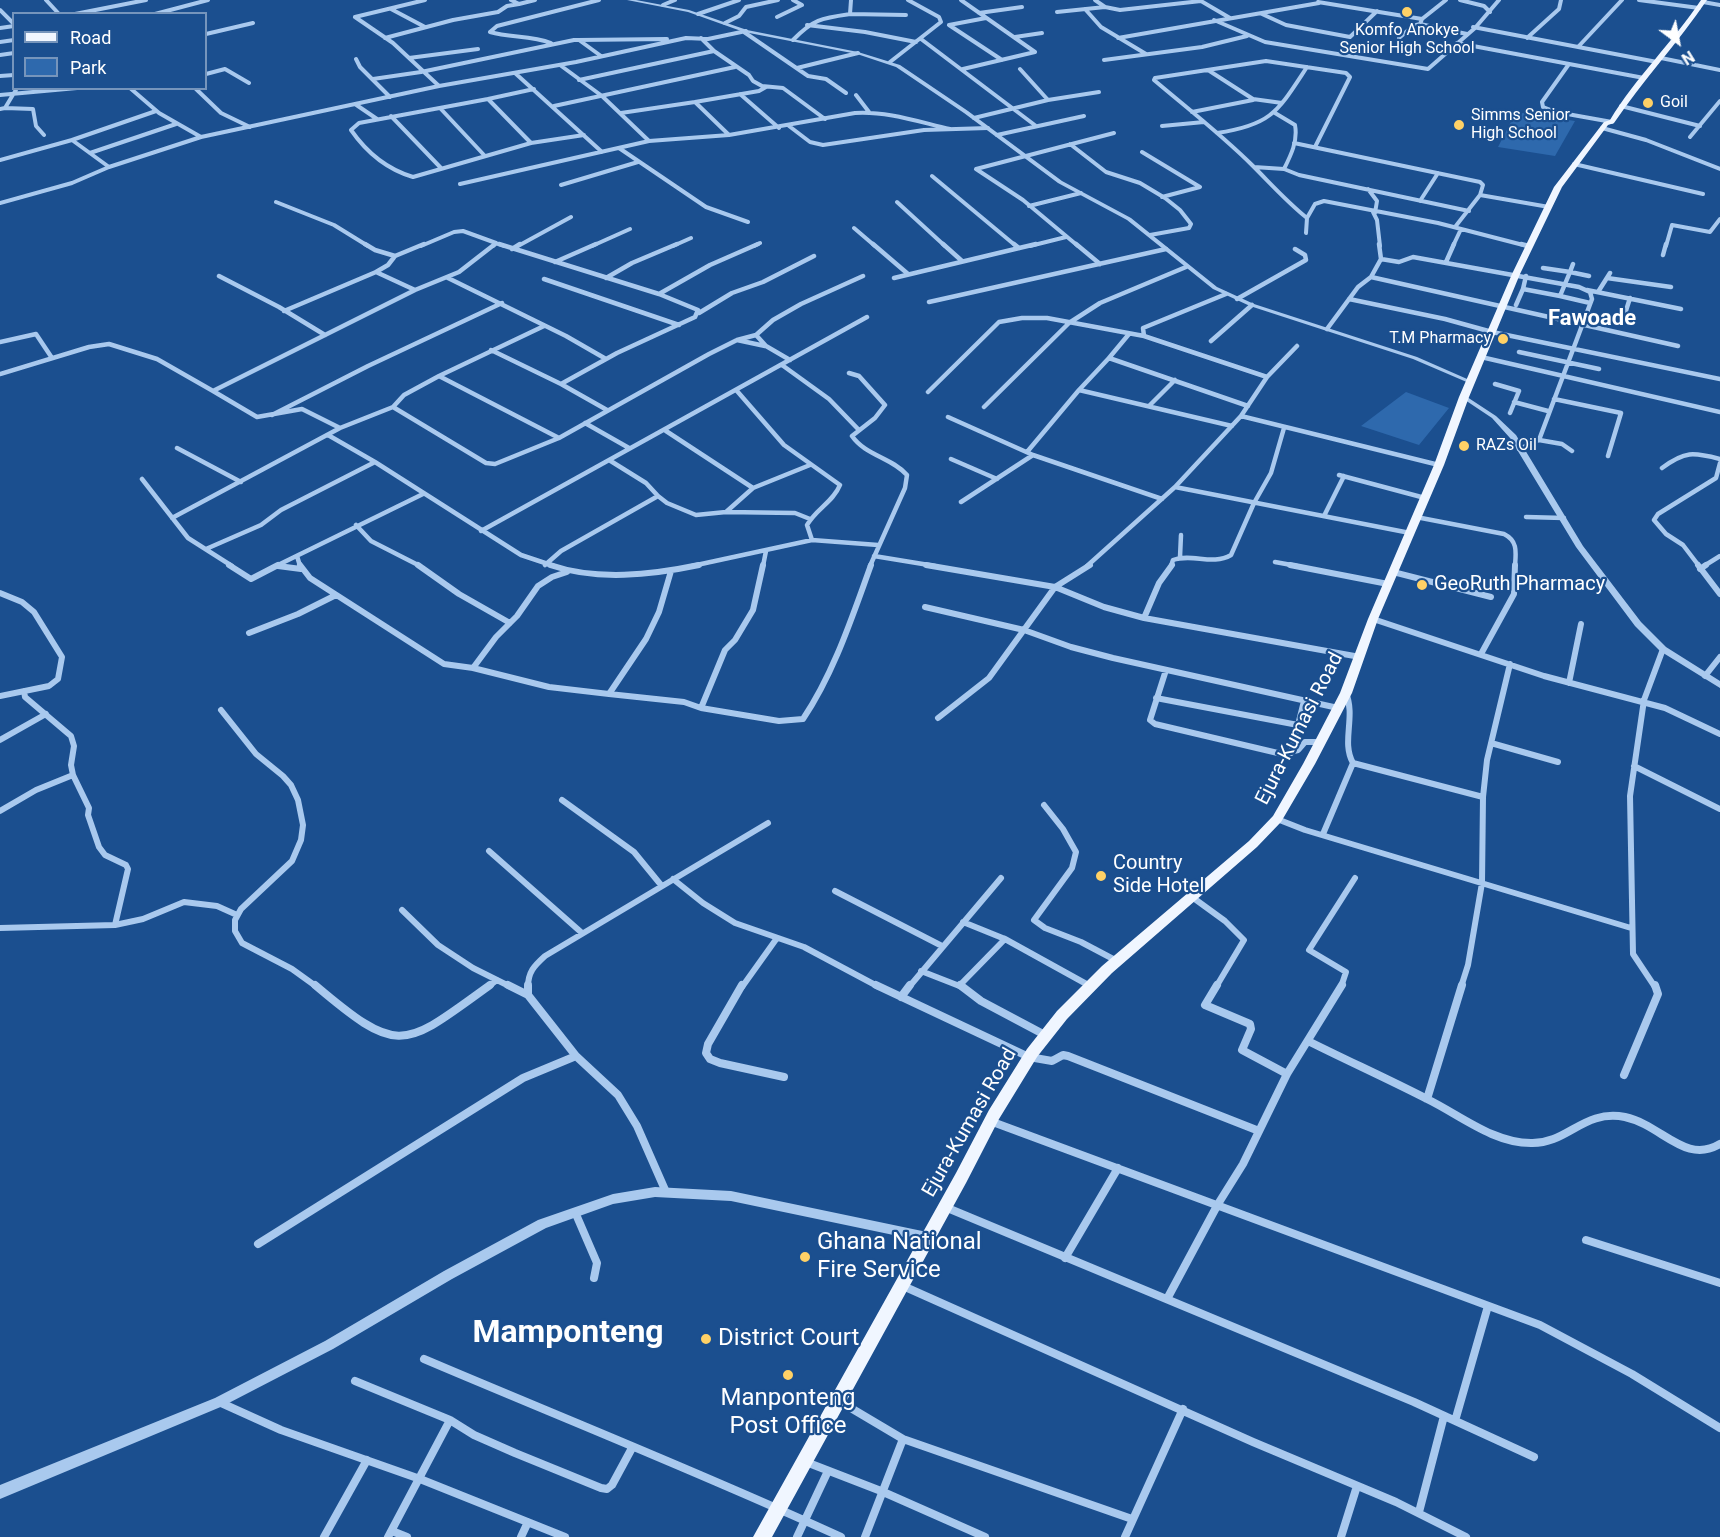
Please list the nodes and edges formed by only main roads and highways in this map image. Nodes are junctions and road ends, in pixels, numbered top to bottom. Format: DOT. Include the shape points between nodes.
graph roads {
  1 [pos="1702,3"];
  2 [pos="762,1537"];
  1 -- 2 [label="main road, Ejura-Kumasi Road" via="1558,187 1464,397 1346,693 1277,819 1090,986 1029,1058 989,1121"];
}
